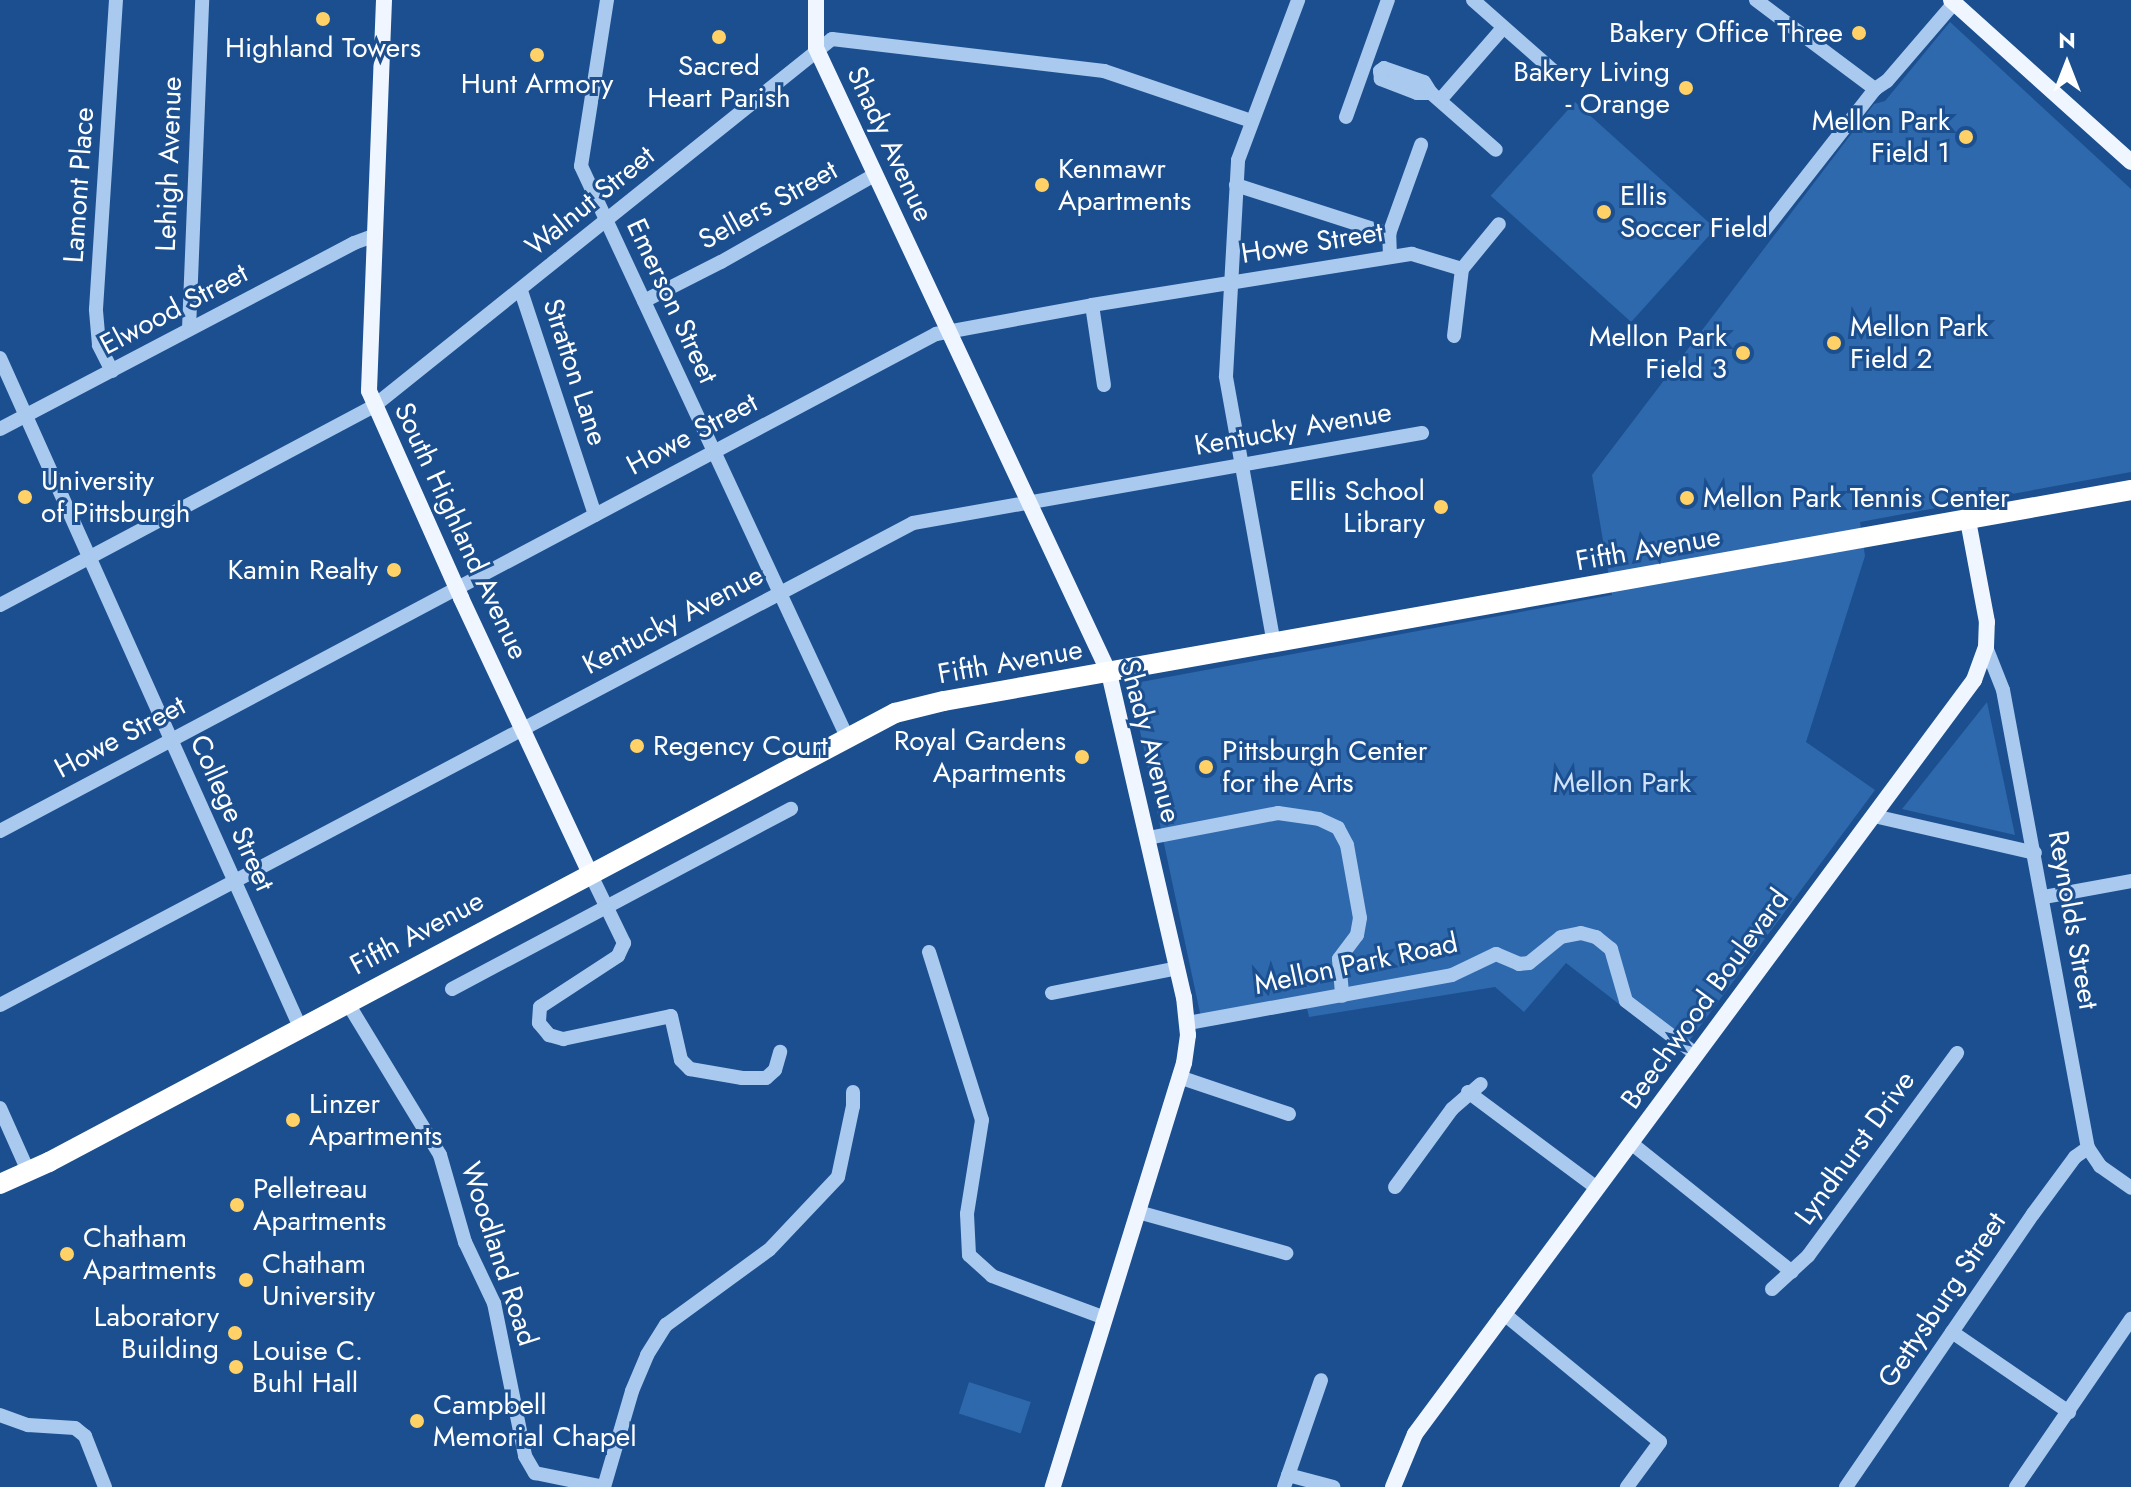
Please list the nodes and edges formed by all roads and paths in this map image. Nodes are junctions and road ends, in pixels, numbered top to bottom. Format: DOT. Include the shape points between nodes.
graph roads {
  1 [pos="116,0"];
  2 [pos="202,0"];
  3 [pos="384,0"];
  4 [pos="607,0"];
  5 [pos="816,0"];
  6 [pos="1298,0"];
  7 [pos="1388,0"];
  8 [pos="1473,0"];
  9 [pos="1756,0"];
  10 [pos="1953,1"];
  11 [pos="1503,28"];
  12 [pos="816,48"];
  13 [pos="1558,75"];
  14 [pos="1875,89"];
  15 [pos="1346,117"];
  16 [pos="1252,121"];
  17 [pos="1421,145"];
  18 [pos="1496,150"];
  19 [pos="2131,162"];
  20 [pos="874,175"];
  21 [pos="1236,185"];
  22 [pos="606,220"];
  23 [pos="1499,224"];
  24 [pos="1763,232"];
  25 [pos="1389,234"];
  26 [pos="373,236"];
  27 [pos="1390,257"];
  28 [pos="1462,269"];
  29 [pos="1231,282"];
  30 [pos="521,291"];
  31 [pos="644,301"];
  32 [pos="1092,305"];
  33 [pos="189,329"];
  34 [pos="949,329"];
  35 [pos="1454,336"];
  36 [pos="0,358"];
  37 [pos="112,371"];
  38 [pos="1104,385"];
  39 [pos="374,406"];
  40 [pos="26,416"];
  41 [pos="0,429"];
  42 [pos="1422,433"];
  43 [pos="712,452"];
  44 [pos="1240,465"];
  45 [pos="2131,490"];
  46 [pos="1031,502"];
  47 [pos="595,515"];
  48 [pos="1968,520"];
  49 [pos="90,558"];
  50 [pos="457,588"];
  51 [pos="778,594"];
  52 [pos="0,605"];
  53 [pos="1274,644"];
  54 [pos="1986,647"];
  55 [pos="1109,673"];
  56 [pos="523,728"];
  57 [pos="171,739"];
  58 [pos="848,739"];
  59 [pos="791,809"];
  60 [pos="1874,816"];
  61 [pos="0,831"];
  62 [pos="1148,838"];
  63 [pos="2035,853"];
  64 [pos="590,873"];
  65 [pos="2131,881"];
  66 [pos="235,882"];
  67 [pos="2044,897"];
  68 [pos="607,907"];
  69 [pos="929,952"];
  70 [pos="1178,968"];
  71 [pos="452,989"];
  72 [pos="1052,993"];
  73 [pos="1342,996"];
  74 [pos="347,1002"];
  75 [pos="0,1005"];
  76 [pos="1188,1023"];
  77 [pos="300,1027"];
  78 [pos="780,1052"];
  79 [pos="1957,1053"];
  80 [pos="1697,1055"];
  81 [pos="1179,1077"];
  82 [pos="1481,1084"];
  83 [pos="853,1092"];
  84 [pos="1468,1092"];
  85 [pos="0,1108"];
  86 [pos="1289,1114"];
  87 [pos="1631,1143"];
  88 [pos="2088,1148"];
  89 [pos="29,1173"];
  90 [pos="0,1184"];
  91 [pos="1395,1187"];
  92 [pos="1597,1188"];
  93 [pos="2131,1188"];
  94 [pos="1138,1212"];
  95 [pos="1286,1253"];
  96 [pos="1792,1272"];
  97 [pos="1772,1289"];
  98 [pos="1503,1313"];
  99 [pos="1105,1318"];
  100 [pos="2131,1319"];
  101 [pos="1952,1332"];
  102 [pos="1321,1380"];
  103 [pos="2069,1412"];
  104 [pos="0,1415"];
  105 [pos="1286,1481"];
  106 [pos="105,1487"];
  107 [pos="604,1487"];
  108 [pos="1053,1487"];
  109 [pos="1333,1487"];
  110 [pos="1393,1487"];
  111 [pos="1627,1487"];
  112 [pos="1846,1487"];
  113 [pos="2016,1487"];
  1 -- 37 [label="street, Lamont Place" via="96,309 99,345"];
  2 -- 33 [label="street, Lehigh Avenue"];
  3 -- 26 [label="main road, South Highland Avenue"];
  4 -- 22 [label="street, Emerson Street" via="581,166"];
  5 -- 12 [label="main road, Shady Avenue"];
  6 -- 16 [label="street"];
  7 -- 15 [label="street"];
  8 -- 11 [label="street"];
  9 -- 14 [label="street"];
  10 -- 14 [label="street"];
  10 -- 19 [label="main road"];
  11 -- 13 [label="street"];
  11 -- 18 [label="street" via="1436,96"];
  12 -- 16 [label="street, Walnut Street" via="832,39 1104,71"];
  12 -- 20 [label="main road, Shady Avenue"];
  12 -- 22 [label="street, Walnut Street"];
  14 -- 24 [label="street"];
  16 -- 21 [label="street" via="1238,160"];
  17 -- 25 [label="street"];
  20 -- 31 [label="street, Sellers Street"];
  20 -- 34 [label="main road, Shady Avenue"];
  21 -- 25 [label="street"];
  21 -- 29 [label="street"];
  22 -- 30 [label="street, Walnut Street"];
  22 -- 31 [label="street, Emerson Street"];
  23 -- 28 [label="street"];
  25 -- 27 [label="street"];
  26 -- 33 [label="street, Elwood Street"];
  26 -- 39 [label="main road, South Highland Avenue" via="369,391"];
  27 -- 28 [label="street, Howe Street" via="1412,254"];
  27 -- 29 [label="street, Howe Street"];
  28 -- 35 [label="street"];
  29 -- 32 [label="street, Howe Street"];
  29 -- 44 [label="street" via="1226,376"];
  30 -- 39 [label="street, Walnut Street"];
  30 -- 47 [label="street, Stratton Lane"];
  31 -- 43 [label="street, Emerson Street"];
  32 -- 34 [label="street, Howe Street"];
  32 -- 38 [label="street"];
  33 -- 37 [label="street, Elwood Street"];
  34 -- 43 [label="street, Howe Street"];
  34 -- 46 [label="main road, Shady Avenue"];
  36 -- 40 [label="street, College Street"];
  37 -- 40 [label="street, Elwood Street"];
  39 -- 49 [label="street, Walnut Street"];
  39 -- 50 [label="main road, South Highland Avenue"];
  40 -- 41 [label="street, Elwood Street"];
  40 -- 49 [label="street, College Street"];
  42 -- 44 [label="street, Kentucky Avenue"];
  43 -- 47 [label="street, Howe Street"];
  43 -- 51 [label="street, Emerson Street"];
  44 -- 46 [label="street, Kentucky Avenue"];
  44 -- 53 [label="street"];
  45 -- 48 [label="highway, Fifth Avenue"];
  46 -- 51 [label="street, Kentucky Avenue" via="913,523"];
  46 -- 55 [label="main road, Shady Avenue"];
  47 -- 50 [label="street, Howe Street"];
  48 -- 53 [label="highway, Fifth Avenue"];
  48 -- 54 [label="main road, Beechwood Boulevard" via="1986,611"];
  49 -- 52 [label="street, Walnut Street"];
  49 -- 57 [label="street, College Street"];
  50 -- 56 [label="main road, South Highland Avenue"];
  50 -- 57 [label="street, Howe Street"];
  51 -- 56 [label="street, Kentucky Avenue"];
  51 -- 58 [label="street, Emerson Street"];
  53 -- 55 [label="highway, Fifth Avenue"];
  54 -- 60 [label="main road, Beechwood Boulevard" via="1967,691"];
  54 -- 63 [label="street, Reynolds Street" via="2002,684"];
  55 -- 58 [label="highway, Fifth Avenue" via="895,713"];
  55 -- 62 [label="main road, Shady Avenue"];
  56 -- 64 [label="main road, South Highland Avenue"];
  56 -- 66 [label="street, Kentucky Avenue"];
  57 -- 61 [label="street, Howe Street"];
  57 -- 66 [label="street, College Street"];
  58 -- 64 [label="highway, Fifth Avenue"];
  59 -- 68 [label="street"];
  60 -- 63 [label="street"];
  60 -- 80 [label="main road, Beechwood Boulevard"];
  62 -- 70 [label="main road, Shady Avenue"];
  62 -- 73 [label="street" via="1278,813 1319,819 1338,828 1347,845 1360,918 1357,935 1339,959"];
  63 -- 67 [label="street, Reynolds Street"];
  64 -- 68 [label="street"];
  64 -- 74 [label="highway, Fifth Avenue"];
  65 -- 67 [label="street"];
  66 -- 75 [label="street, Kentucky Avenue"];
  66 -- 77 [label="street, College Street"];
  67 -- 88 [label="street, Reynolds Street"];
  68 -- 71 [label="street"];
  68 -- 78 [label="street" via="624,943 618,956 540,1007 539,1023 549,1035 563,1039 671,1016 681,1060 690,1069 742,1078 766,1078 775,1070"];
  69 -- 99 [label="street" via="982,1120 967,1214 969,1255 992,1276"];
  70 -- 72 [label="street"];
  70 -- 76 [label="main road, Shady Avenue"];
  73 -- 76 [label="street, Mellon Park Road"];
  73 -- 80 [label="street, Mellon Park Road" via="1452,975 1496,954 1529,963 1561,937 1581,933 1611,949 1626,1001"];
  74 -- 77 [label="highway, Fifth Avenue"];
  74 -- 107 [label="street, Woodland Road" via="440,1155 465,1242 494,1303 525,1456 535,1473"];
  76 -- 81 [label="main road, Shady Avenue"];
  77 -- 89 [label="highway, Fifth Avenue"];
  79 -- 96 [label="street, Lyndhurst Drive"];
  80 -- 87 [label="main road, Beechwood Boulevard"];
  81 -- 86 [label="street"];
  81 -- 94 [label="main road, Shady Avenue"];
  82 -- 84 [label="street"];
  83 -- 107 [label="street" via="838,1177 769,1250 666,1325 632,1391"];
  84 -- 91 [label="street"];
  84 -- 92 [label="street"];
  85 -- 89 [label="street"];
  87 -- 92 [label="main road, Beechwood Boulevard"];
  87 -- 96 [label="street"];
  88 -- 93 [label="street" via="2100,1166"];
  88 -- 101 [label="street, Gettysburg Street" via="2075,1157"];
  89 -- 90 [label="highway, Fifth Avenue"];
  92 -- 98 [label="main road, Beechwood Boulevard"];
  94 -- 95 [label="street"];
  94 -- 99 [label="main road, Shady Avenue"];
  96 -- 97 [label="street, Lyndhurst Drive"];
  98 -- 110 [label="main road, Beechwood Boulevard" via="1415,1434"];
  98 -- 111 [label="street" via="1660,1442"];
  99 -- 108 [label="main road, Shady Avenue"];
  100 -- 103 [label="street"];
  101 -- 103 [label="street"];
  101 -- 112 [label="street, Gettysburg Street"];
  102 -- 105 [label="street"];
  103 -- 113 [label="street"];
  104 -- 106 [label="street" via="28,1425 75,1428 85,1436"];
  105 -- 109 [label="street"];
}
